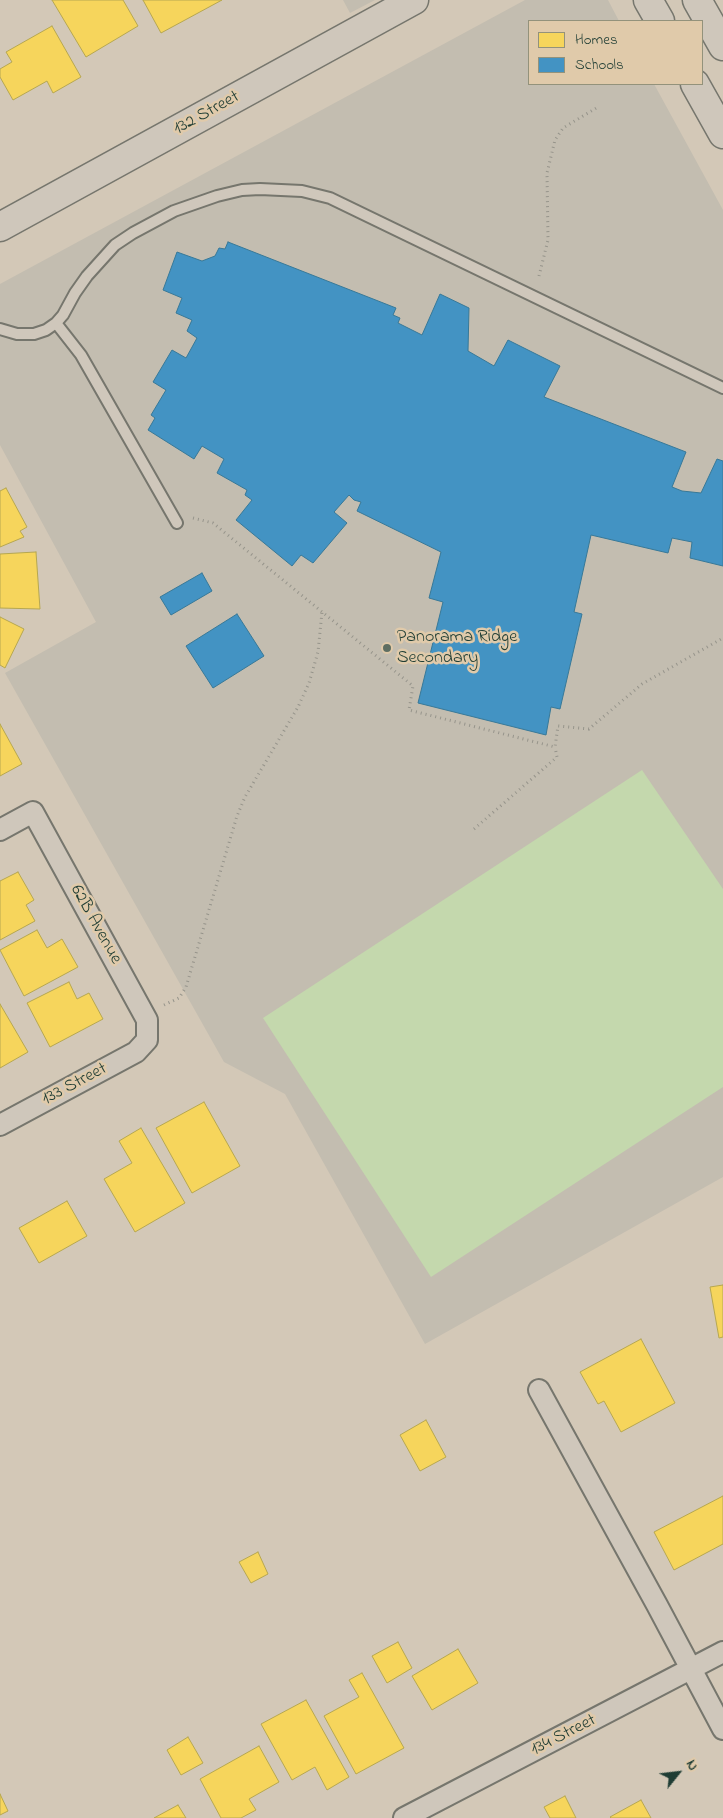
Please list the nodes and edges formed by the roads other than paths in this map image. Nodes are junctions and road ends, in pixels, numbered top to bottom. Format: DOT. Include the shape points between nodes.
graph roads {
  1 [pos="414,0"];
  2 [pos="648,0"];
  3 [pos="697,0"];
  4 [pos="659,20"];
  5 [pos="723,46"];
  6 [pos="696,85"];
  7 [pos="723,134"];
  8 [pos="0,227"];
  9 [pos="56,323"];
  10 [pos="0,329"];
  11 [pos="723,388"];
  12 [pos="177,523"];
  13 [pos="0,830"];
  14 [pos="147,1040"];
  15 [pos="0,1125"];
  16 [pos="539,1390"];
  17 [pos="723,1652"];
  18 [pos="691,1670"];
  19 [pos="723,1729"];
  20 [pos="404,1818"];
  1 -- 8 [label="main road, 132 Street"];
  2 -- 4 [label="main road"];
  3 -- 5 [label="main road"];
  6 -- 7 [label="main road"];
  9 -- 10 [label="lane" via="34,334"];
  9 -- 11 [label="lane" via="87,276 115,245 133,233 174,211 217,196 242,190 302,191 330,198"];
  9 -- 12 [label="lane" via="81,355"];
  13 -- 14 [label="street, 62B Avenue" via="33,812 147,1020"];
  14 -- 15 [label="street, 133 Street" via="136,1052"];
  16 -- 18 [label="street"];
  17 -- 18 [label="street, 134 Street"];
  18 -- 19 [label="street"];
  18 -- 20 [label="street, 134 Street"];
}
